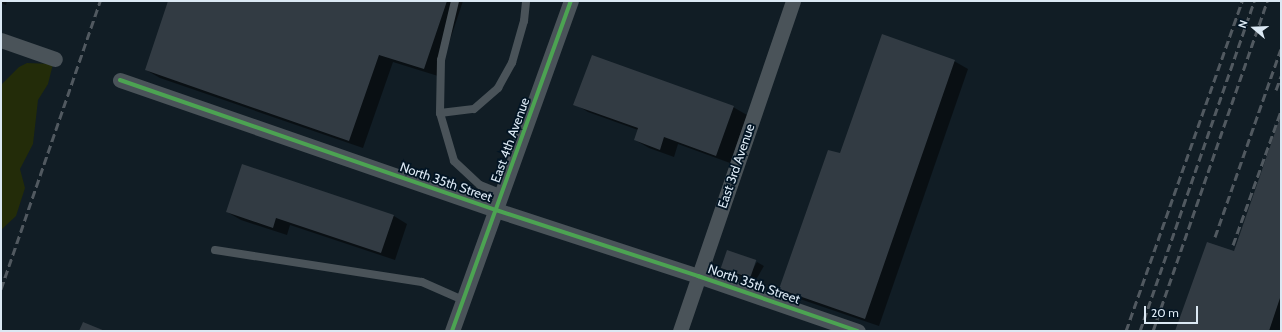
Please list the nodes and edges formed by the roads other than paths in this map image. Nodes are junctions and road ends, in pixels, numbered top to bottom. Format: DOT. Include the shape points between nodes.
graph roads {
  1 [pos="456,1"];
  2 [pos="526,1"];
  3 [pos="570,1"];
  4 [pos="793,1"];
  5 [pos="1,40"];
  6 [pos="55,59"];
  7 [pos="120,80"];
  8 [pos="440,113"];
  9 [pos="502,194"];
  10 [pos="496,210"];
  11 [pos="216,250"];
  12 [pos="698,276"];
  13 [pos="463,300"];
  14 [pos="452,331"];
  15 [pos="680,331"];
  16 [pos="858,331"];
  1 -- 8 [label="lane" via="441,60"];
  2 -- 8 [label="lane" via="524,21 512,63 498,88 474,109"];
  3 -- 9 [label="street, East 4th Avenue"];
  4 -- 12 [label="street, East 3rd Avenue"];
  5 -- 6 [label="street"];
  7 -- 10 [label="street, North 35th Street"];
  8 -- 9 [label="lane" via="454,161 480,185"];
  9 -- 10 [label="street, East 4th Avenue"];
  10 -- 12 [label="street, North 35th Street"];
  10 -- 13 [label="street, East 4th Avenue"];
  11 -- 13 [label="lane" via="422,282"];
  12 -- 15 [label="street, East 3rd Avenue"];
  12 -- 16 [label="street, North 35th Street"];
  13 -- 14 [label="street, East 4th Avenue"];
}
